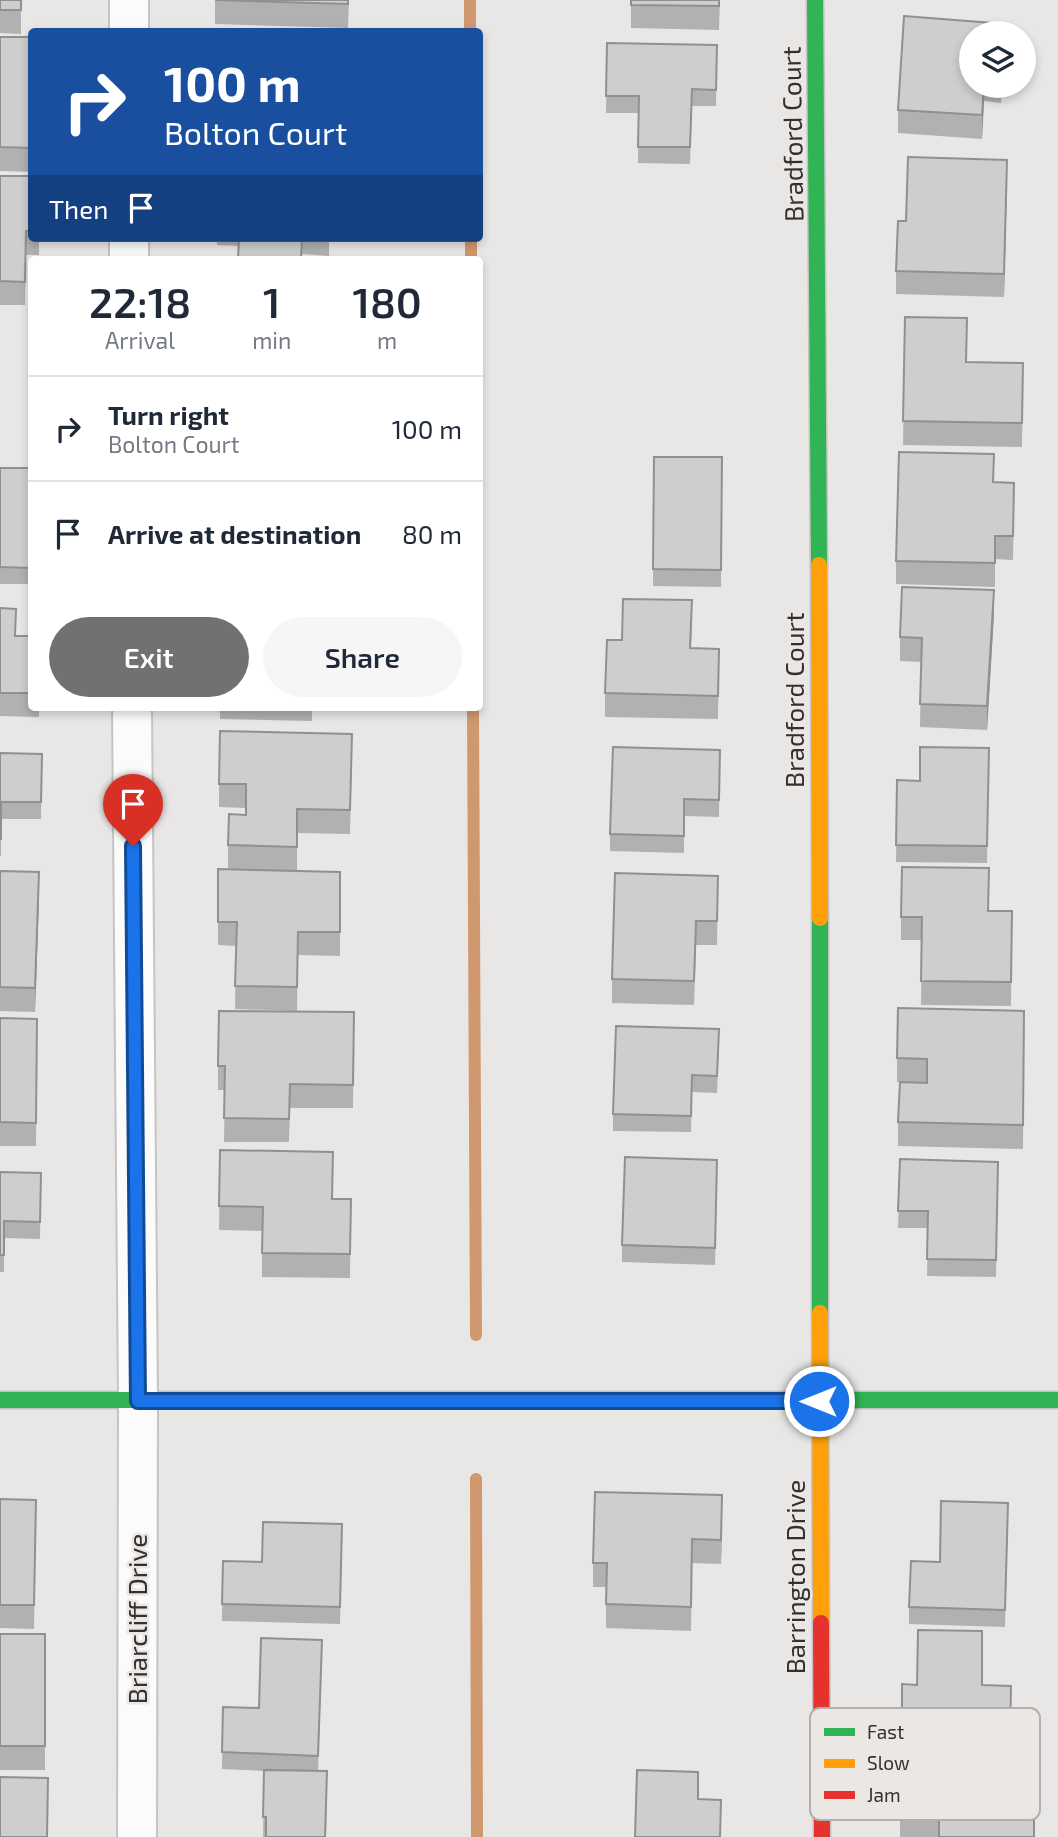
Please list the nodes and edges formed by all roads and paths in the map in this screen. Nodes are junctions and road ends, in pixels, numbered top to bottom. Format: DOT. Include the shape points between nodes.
graph roads {
  1 [pos="129,0"];
  2 [pos="815,0"];
  3 [pos="129,28"];
  4 [pos="132,711"];
  5 [pos="1058,1400"];
  6 [pos="0,1401"];
  7 [pos="138,1401"];
  8 [pos="819,1401"];
  9 [pos="821,1708"];
  10 [pos="137,1837"];
  1 -- 3 [label="street"];
  2 -- 8 [label="street, Bradford Court" via="820,375"];
  4 -- 7 [label="street, Briarcliff Drive"];
  5 -- 8 [label="street"];
  6 -- 7 [label="street"];
  7 -- 8 [label="street"];
  7 -- 10 [label="street, Briarcliff Drive"];
  8 -- 9 [label="street, Barrington Drive"];
}
